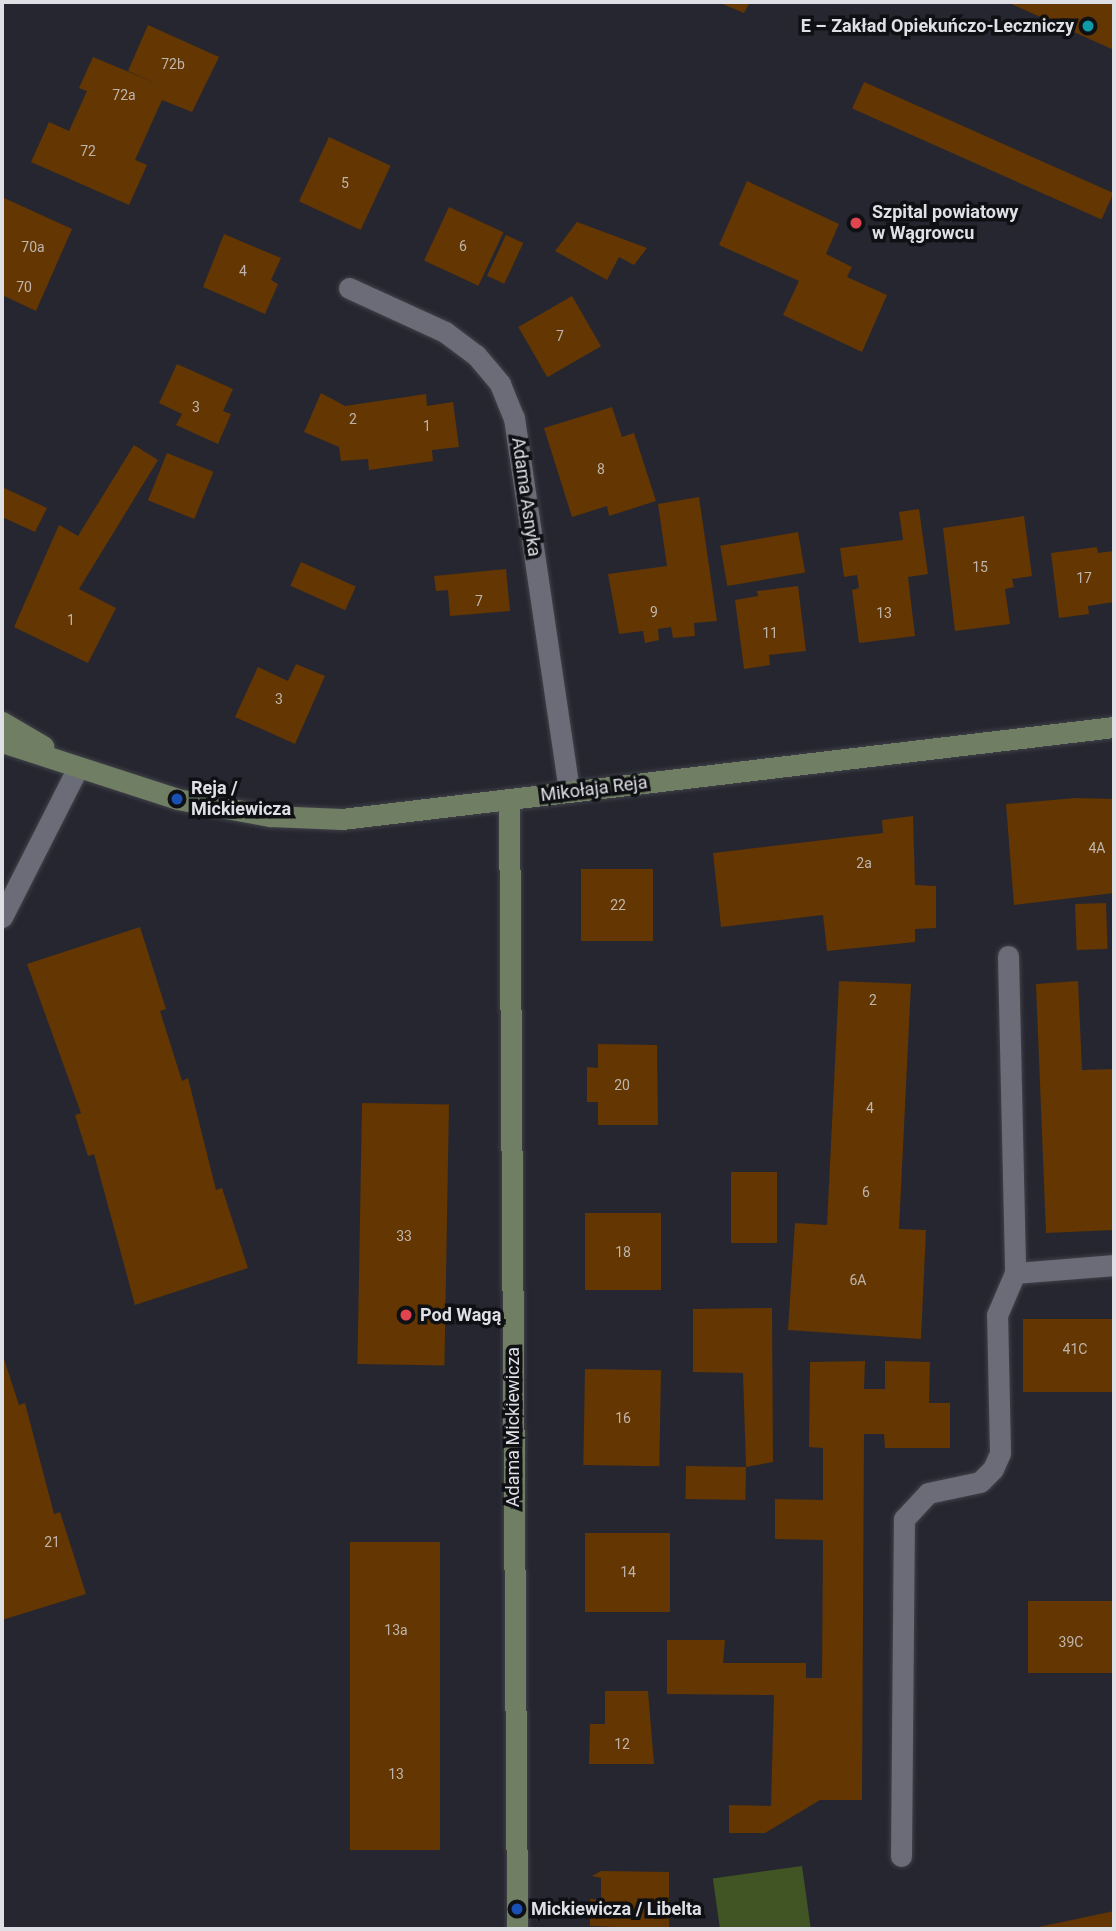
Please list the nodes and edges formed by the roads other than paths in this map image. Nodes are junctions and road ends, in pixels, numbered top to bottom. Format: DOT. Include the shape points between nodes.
graph roads {
  1 [pos="349,288"];
  2 [pos="2,722"];
  3 [pos="1114,727"];
  4 [pos="2,741"];
  5 [pos="78,767"];
  6 [pos="569,792"];
  7 [pos="509,799"];
  8 [pos="2,917"];
  9 [pos="1008,957"];
  10 [pos="1114,1265"];
  11 [pos="1015,1273"];
  12 [pos="901,1856"];
  13 [pos="517,1929"];
  1 -- 6 [label="street, Adama Asnyka" via="445,332 477,355 500,384 514,418"];
  2 -- 5 [label="street, Mikołaja Reja"];
  3 -- 6 [label="street, Mikołaja Reja"];
  4 -- 5 [label="street, Mikołaja Reja"];
  5 -- 7 [label="street, Mikołaja Reja" via="140,790 270,816 342,819"];
  5 -- 8 [label="street"];
  6 -- 7 [label="street, Mikołaja Reja"];
  7 -- 13 [label="street, Adama Mickiewicza"];
  9 -- 11 [label="street"];
  10 -- 11 [label="street"];
  11 -- 12 [label="street" via="1004,1289 997,1315 1000,1453 993,1469 980,1482 928,1493 904,1519"];
}
